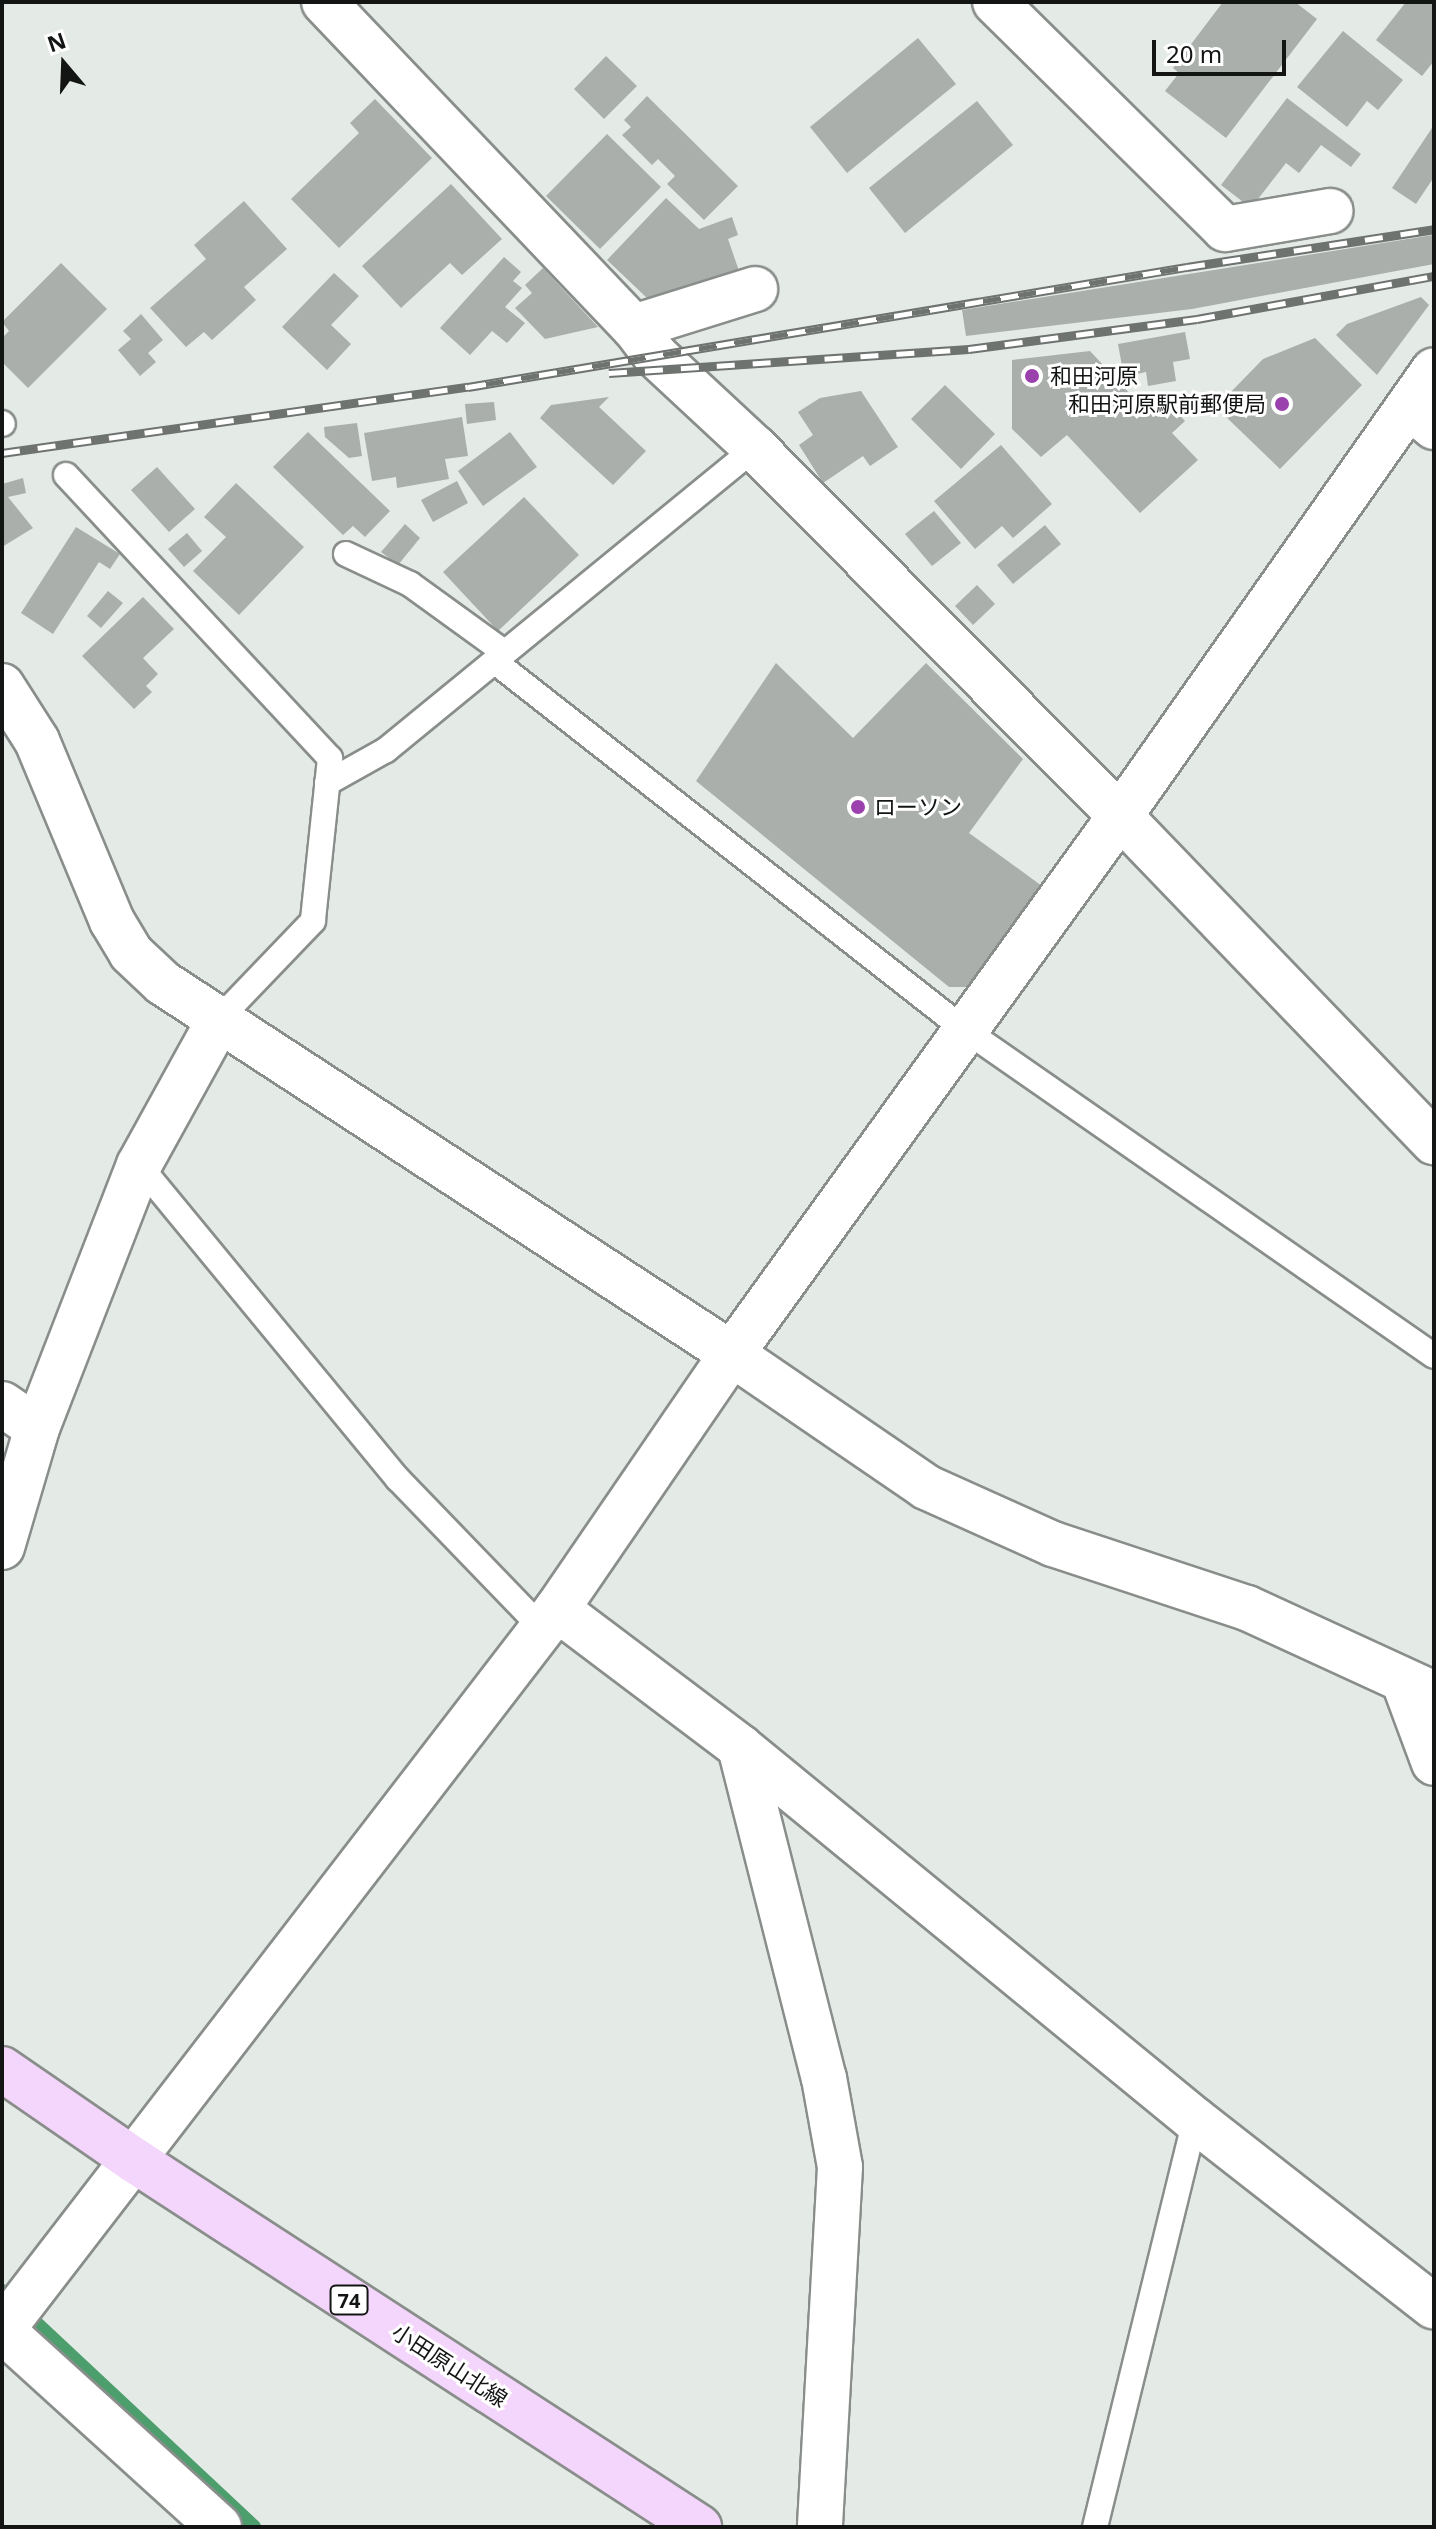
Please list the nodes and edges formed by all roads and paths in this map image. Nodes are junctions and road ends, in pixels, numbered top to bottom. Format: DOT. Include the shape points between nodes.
graph roads {
  1 [pos="324,2"];
  2 [pos="995,2"];
  3 [pos="1330,211"];
  4 [pos="755,289"];
  5 [pos="634,327"];
  6 [pos="1434,370"];
  7 [pos="1421,416"];
  8 [pos="755,448"];
  9 [pos="66,475"];
  10 [pos="346,554"];
  11 [pos="499,656"];
  12 [pos="2,686"];
  13 [pos="327,783"];
  14 [pos="1120,816"];
  15 [pos="220,1018"];
  16 [pos="965,1030"];
  17 [pos="1434,1142"];
  18 [pos="139,1165"];
  19 [pos="732,1354"];
  20 [pos="1434,1356"];
  21 [pos="19,1416"];
  22 [pos="2,1547"];
  23 [pos="549,1618"];
  24 [pos="1419,1688"];
  25 [pos="740,1747"];
  26 [pos="1434,1763"];
  27 [pos="2,2069"];
  28 [pos="1195,2120"];
  29 [pos="134,2160"];
  30 [pos="1434,2307"];
  31 [pos="2,2330"];
  32 [pos="219,2527"];
  33 [pos="699,2527"];
  34 [pos="820,2527"];
  35 [pos="1095,2527"];
  1 -- 5 [label="street"];
  2 -- 3 [label="street" via="1225,229"];
  4 -- 5 [label="street"];
  5 -- 8 [label="street" via="655,355"];
  6 -- 7 [label="street"];
  7 -- 14 [label="street"];
  8 -- 11 [label="lane"];
  8 -- 14 [label="street"];
  9 -- 13 [label="lane" via="330,758"];
  10 -- 11 [label="lane" via="410,584"];
  11 -- 13 [label="lane" via="386,750"];
  11 -- 16 [label="lane"];
  12 -- 15 [label="street" via="37,741 112,921 131,953 163,983"];
  13 -- 15 [label="lane" via="313,921"];
  14 -- 16 [label="street"];
  14 -- 17 [label="street"];
  15 -- 18 [label="street"];
  15 -- 19 [label="street"];
  16 -- 19 [label="street"];
  16 -- 20 [label="lane"];
  18 -- 21 [label="street"];
  18 -- 23 [label="lane" via="398,1479"];
  19 -- 23 [label="street"];
  19 -- 24 [label="street" via="926,1487 1053,1544 1247,1608"];
  21 -- 22 [label="street"];
  23 -- 25 [label="street"];
  23 -- 29 [label="street"];
  24 -- 26 [label="street"];
  25 -- 28 [label="street"];
  25 -- 34 [label="street" via="824,2078 840,2167"];
  27 -- 29 [label="main road, 小田原山北線 / 74"];
  28 -- 30 [label="street"];
  28 -- 35 [label="lane"];
  29 -- 31 [label="street"];
  29 -- 33 [label="main road, 小田原山北線 / 74"];
  31 -- 32 [label="street"];
}
